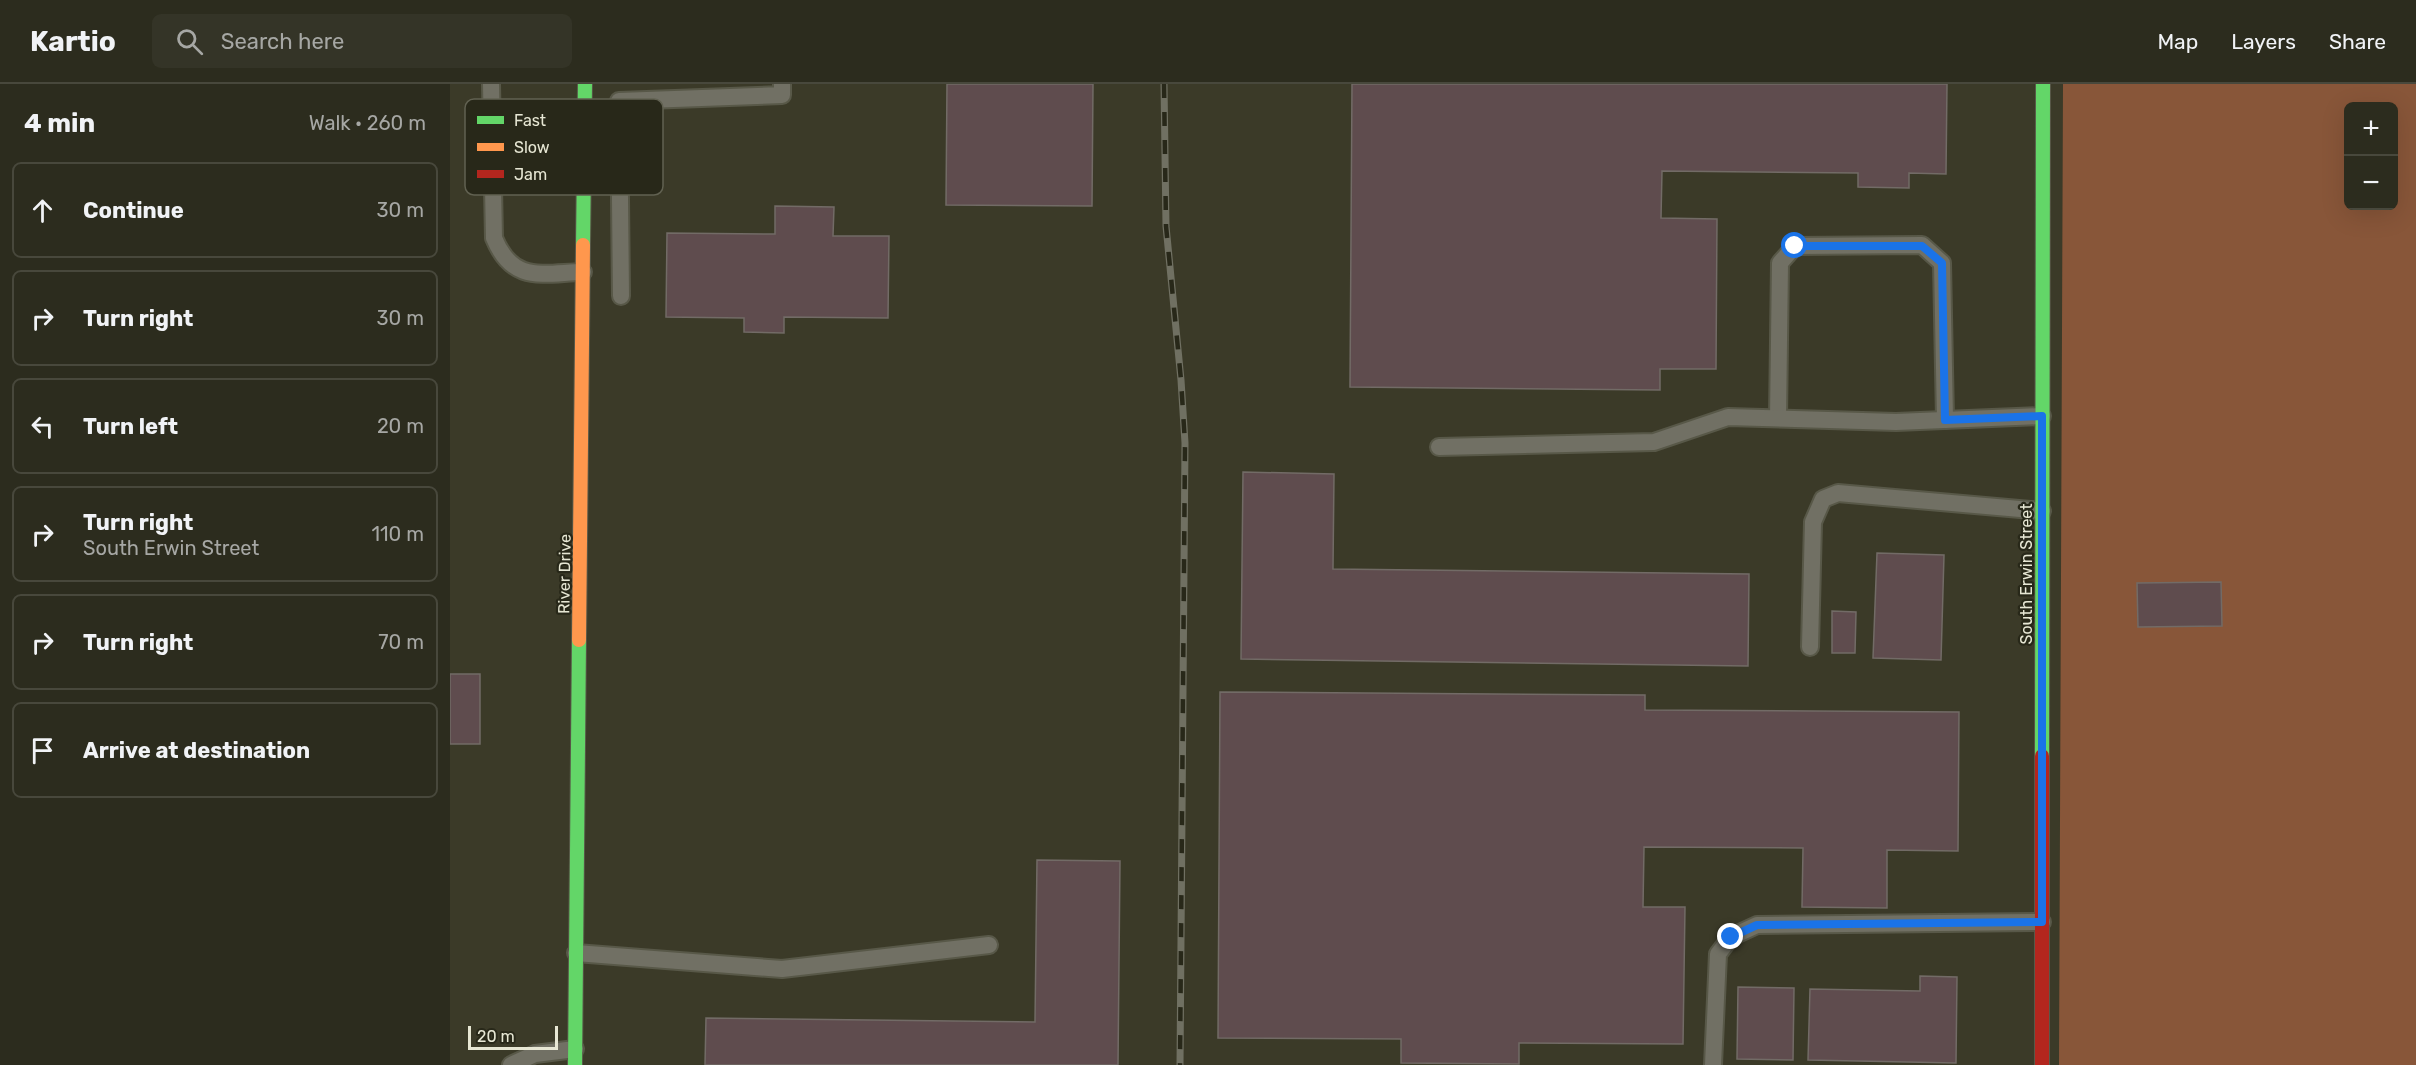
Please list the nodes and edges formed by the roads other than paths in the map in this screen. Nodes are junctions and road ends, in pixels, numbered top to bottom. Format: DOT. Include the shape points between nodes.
graph roads {
  1 [pos="491,84"];
  2 [pos="585,84"];
  3 [pos="782,84"];
  4 [pos="2043,84"];
  5 [pos="491,99"];
  6 [pos="598,99"];
  7 [pos="663,100"];
  8 [pos="493,195"];
  9 [pos="592,195"];
  10 [pos="611,195"];
  11 [pos="584,272"];
  12 [pos="621,296"];
  13 [pos="2042,416"];
  14 [pos="1778,418"];
  15 [pos="1945,420"];
  16 [pos="1439,447"];
  17 [pos="2042,511"];
  18 [pos="1810,647"];
  19 [pos="2042,922"];
  20 [pos="989,945"];
  21 [pos="576,953"];
  22 [pos="575,1057"];
  23 [pos="511,1065"];
  24 [pos="1713,1065"];
  25 [pos="2042,1065"];
  1 -- 5 [label="lane"];
  2 -- 6 [label="street, River Drive"];
  3 -- 7 [label="lane" via="782,95"];
  4 -- 13 [label="street, South Erwin Street"];
  8 -- 11 [label="lane" via="494,238 512,266 531,273"];
  9 -- 11 [label="street, River Drive"];
  10 -- 12 [label="lane"];
  11 -- 21 [label="street, River Drive"];
  13 -- 15 [label="lane"];
  13 -- 17 [label="street, South Erwin Street"];
  14 -- 15 [label="lane"];
  14 -- 15 [label="lane" via="1780,263 1795,246 1922,246 1942,263"];
  14 -- 16 [label="lane" via="1728,417 1654,442"];
  17 -- 18 [label="lane" via="1838,493 1823,499 1813,522"];
  17 -- 19 [label="street, South Erwin Street"];
  19 -- 24 [label="lane" via="1757,925 1731,937 1718,954"];
  19 -- 25 [label="street, South Erwin Street"];
  20 -- 21 [label="lane" via="782,969"];
  21 -- 22 [label="street, River Drive"];
  22 -- 23 [label="lane" via="536,1054"];
}
